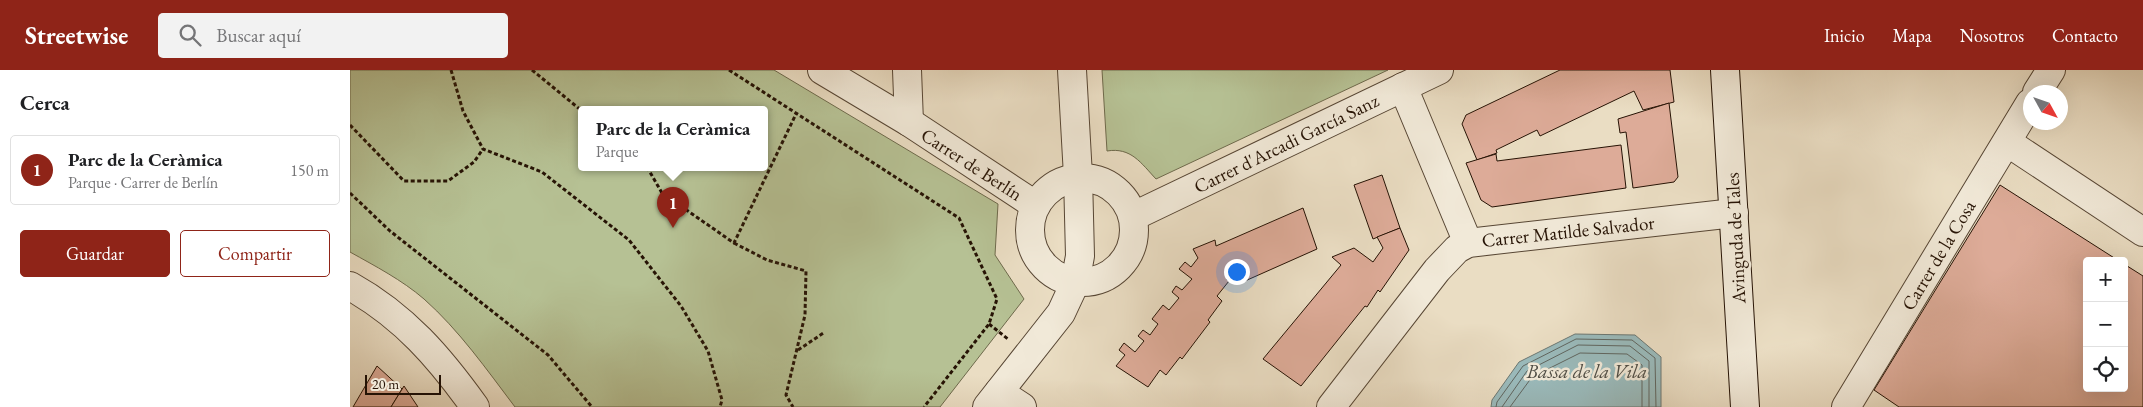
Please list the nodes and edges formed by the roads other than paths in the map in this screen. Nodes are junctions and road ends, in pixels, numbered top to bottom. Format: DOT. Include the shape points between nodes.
graph roads {
  1 [pos="822,70"];
  2 [pos="907,70"];
  3 [pos="1072,70"];
  4 [pos="1439,70"];
  5 [pos="1725,70"];
  6 [pos="2051,70"];
  7 [pos="2041,85"];
  8 [pos="1403,87"];
  9 [pos="2023,115"];
  10 [pos="909,122"];
  11 [pos="2007,142"];
  12 [pos="1078,176"];
  13 [pos="1035,205"];
  14 [pos="1734,213"];
  15 [pos="1134,216"];
  16 [pos="2143,232"];
  17 [pos="1468,243"];
  18 [pos="1075,283"];
  19 [pos="350,286"];
  20 [pos="993,400"];
  21 [pos="475,407"];
  22 [pos="1022,407"];
  23 [pos="1331,407"];
  24 [pos="1745,407"];
  25 [pos="1846,407"];
  1 -- 10 [label="street, Carrer de Berlín"];
  2 -- 10 [label="street, Carrer de Berlín"];
  3 -- 12 [label="street"];
  4 -- 8 [label="street, Carrer d'Arcadi García Sanz"];
  5 -- 14 [label="street, Avinguda de Tales"];
  6 -- 7 [label="street"];
  8 -- 15 [label="street, Carrer d'Arcadi García Sanz"];
  8 -- 17 [label="street"];
  9 -- 11 [label="street, Carrer de la Cosa"];
  10 -- 13 [label="street, Carrer de Berlín"];
  11 -- 16 [label="street"];
  11 -- 25 [label="street, Carrer de la Cosa"];
  12 -- 13 [label="street" via="1053,185"];
  12 -- 15 [label="street" via="1102,180 1122,194"];
  12 -- 18 [label="street" via="1080,256"];
  13 -- 18 [label="street" via="1029,238 1044,268"];
  14 -- 17 [label="street, Carrer Matilde Salvador"];
  14 -- 24 [label="street, Avinguda de Tales"];
  15 -- 18 [label="street" via="1134,242 1122,265 1101,280"];
  17 -- 23 [label="street, Carrer Matilde Salvador" via="1457,249 1437,270"];
  18 -- 20 [label="street" via="1061,313"];
  19 -- 21 [label="street" via="396,316 445,364"];
  20 -- 22 [label="street"];
}
